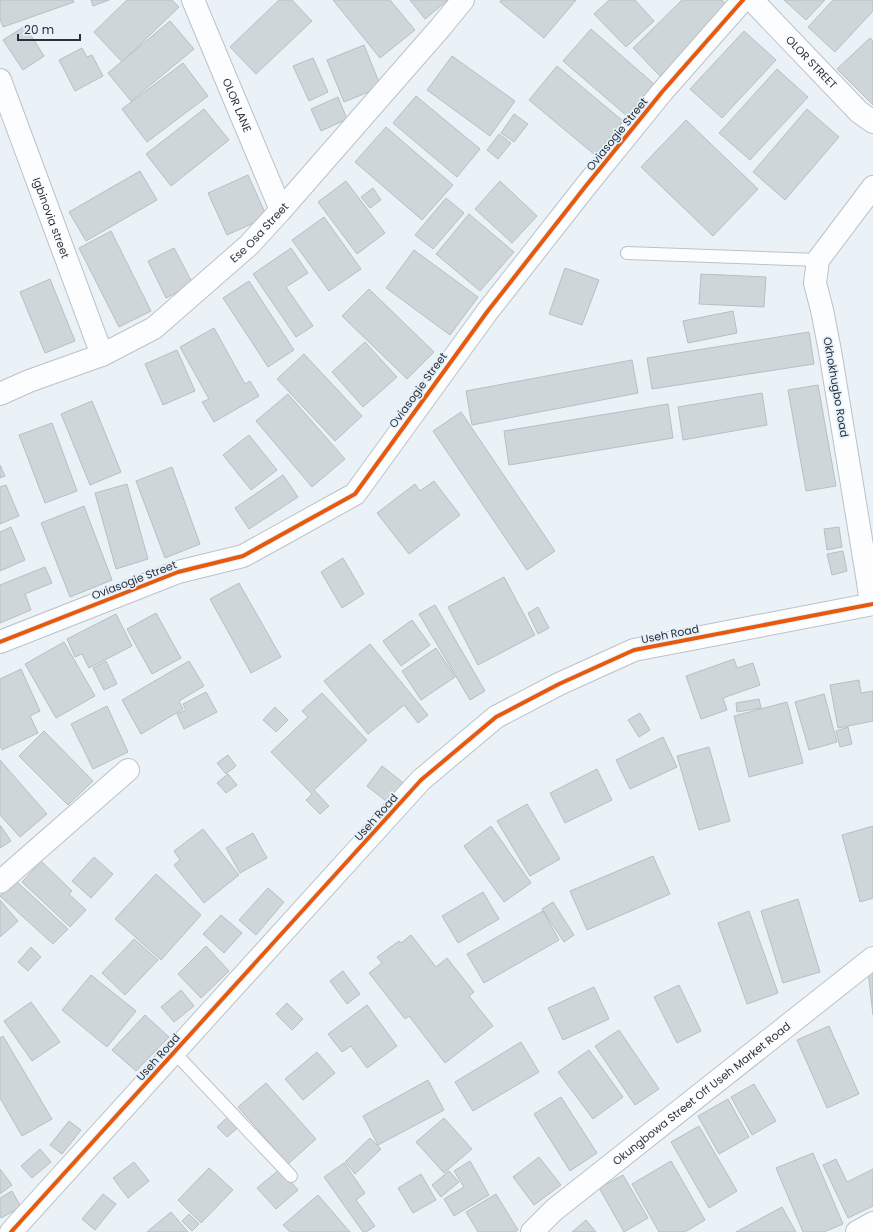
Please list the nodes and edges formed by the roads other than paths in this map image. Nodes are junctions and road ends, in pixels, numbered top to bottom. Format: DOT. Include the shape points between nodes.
graph roads {
  1 [pos="193,0"];
  2 [pos="463,0"];
  3 [pos="743,0"];
  4 [pos="752,0"];
  5 [pos="0,80"];
  6 [pos="873,122"];
  7 [pos="873,187"];
  8 [pos="281,210"];
  9 [pos="627,253"];
  10 [pos="818,260"];
  11 [pos="102,355"];
  12 [pos="0,394"];
  13 [pos="871,578"];
  14 [pos="872,604"];
  15 [pos="0,642"];
  16 [pos="128,770"];
  17 [pos="0,882"];
  18 [pos="873,958"];
  19 [pos="174,1052"];
  20 [pos="291,1176"];
  21 [pos="873,1223"];
  22 [pos="11,1232"];
  23 [pos="532,1232"];
  24 [pos="857,1232"];
  1 -- 8 [label="street, OLOR LANE"];
  2 -- 8 [label="street, Ese Osa Street"];
  3 -- 15 [label="street, Oviasogie Street" via="662,92 585,186 487,312 355,494 243,556 178,572"];
  4 -- 6 [label="street, OLOR STREET" via="859,112"];
  5 -- 11 [label="street, Igbinovia street"];
  7 -- 10 [label="street, Okhokhugbo Road"];
  8 -- 11 [label="street, Ese Osa Street" via="249,245 154,328"];
  9 -- 10 [label="lane"];
  10 -- 13 [label="street, Okhokhugbo Road" via="815,282"];
  11 -- 12 [label="street, Ese Osa Street"];
  13 -- 14 [label="street, Okhokhugbo Road"];
  14 -- 19 [label="street, Useh Road" via="634,650 559,684 496,717 421,780"];
  16 -- 17 [label="street"];
  18 -- 23 [label="street, Okungbowa Street Off Useh Market Road" via="554,1210"];
  19 -- 20 [label="lane"];
  19 -- 22 [label="street, Useh Road"];
  21 -- 24 [label="street"];
}
